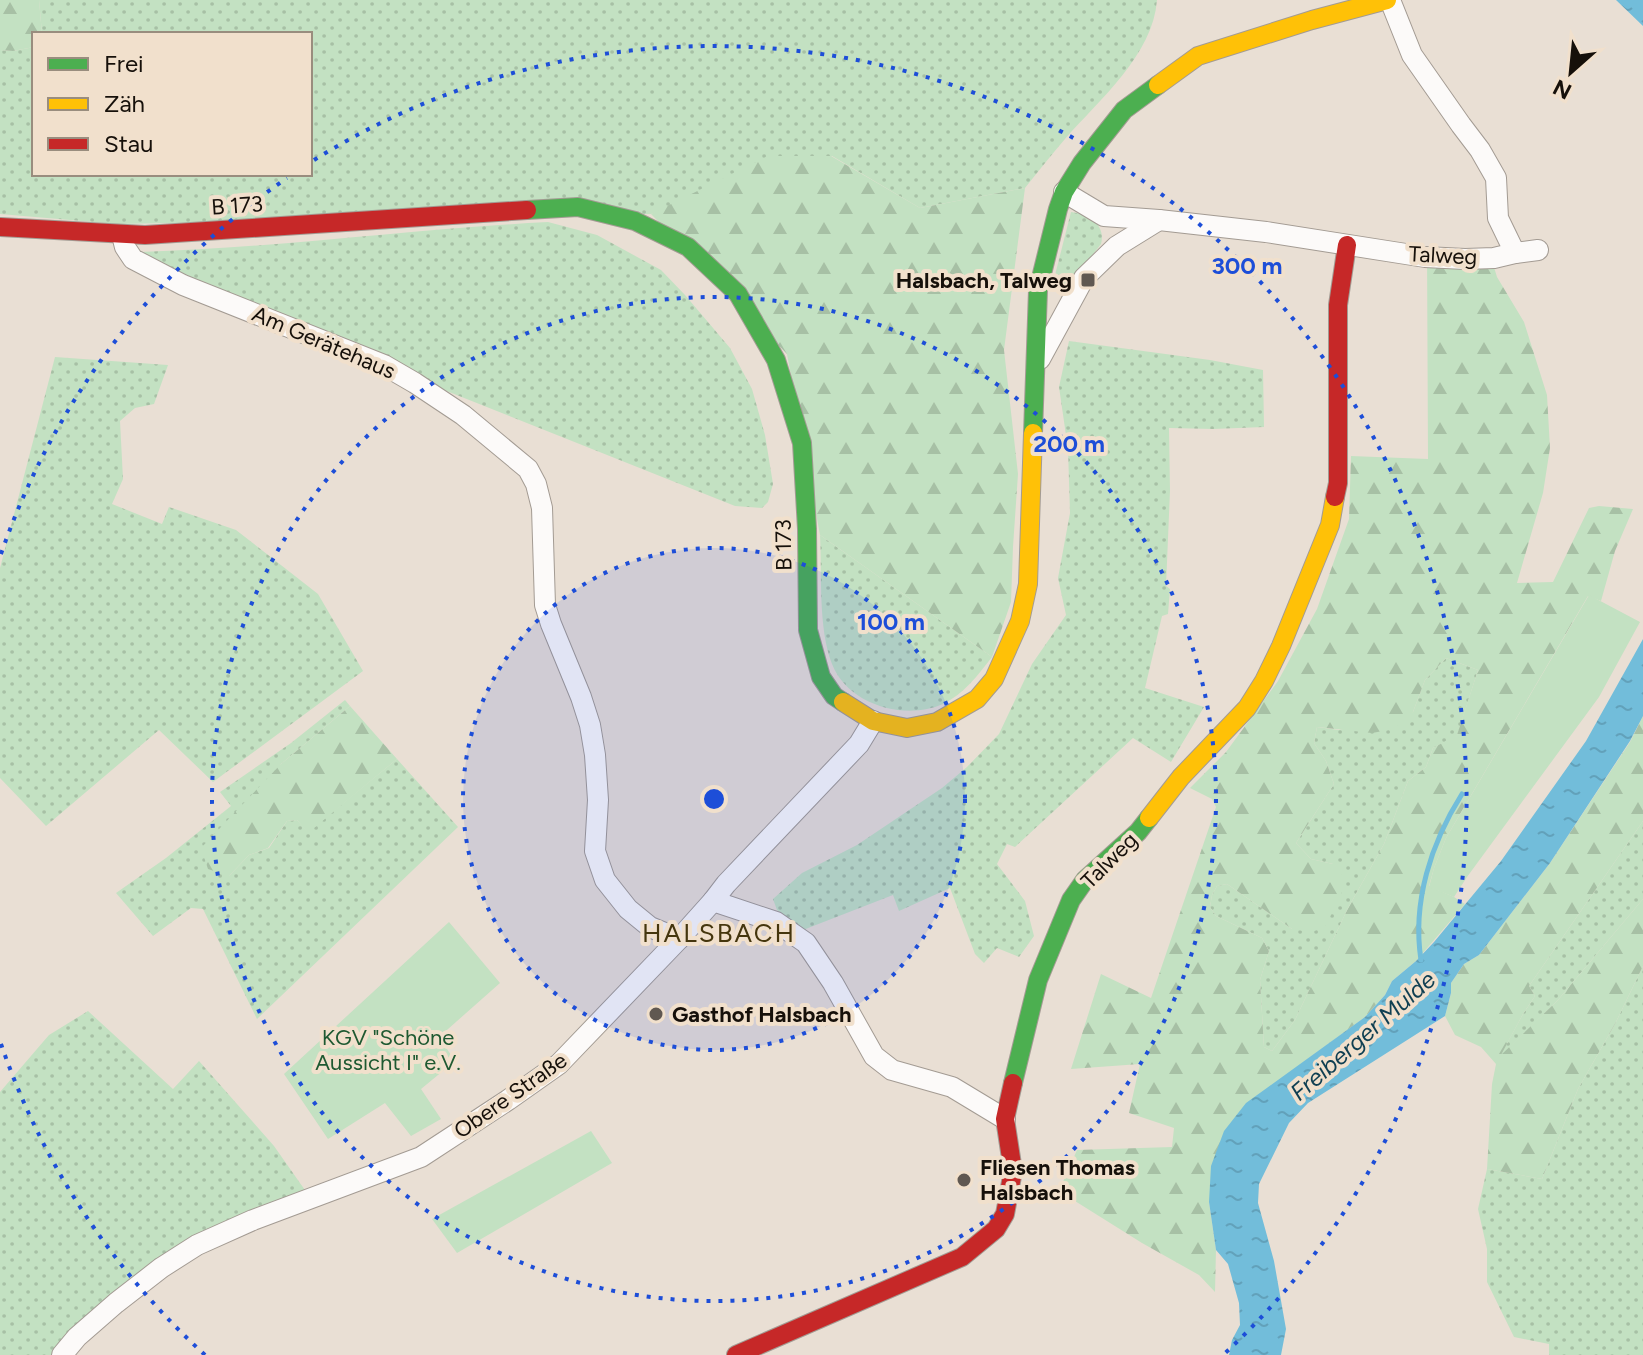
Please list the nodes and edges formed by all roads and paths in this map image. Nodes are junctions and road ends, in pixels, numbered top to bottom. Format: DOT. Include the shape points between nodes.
graph roads {
  1 [pos="1388,0"];
  2 [pos="1064,192"];
  3 [pos="1159,220"];
  4 [pos="0,227"];
  5 [pos="122,235"];
  6 [pos="1347,245"];
  7 [pos="1538,250"];
  8 [pos="1515,253"];
  9 [pos="1035,369"];
  10 [pos="873,721"];
  11 [pos="713,901"];
  12 [pos="679,939"];
  13 [pos="1005,1119"];
  14 [pos="62,1355"];
  15 [pos="736,1355"];
  1 -- 2 [label="main road, B 173 / B 173" via="1198,56 1124,110"];
  1 -- 8 [label="street" via="1412,55 1496,178 1498,218"];
  2 -- 3 [label="street, Talweg" via="1104,216"];
  2 -- 9 [label="main road, B 173 / B 173" via="1038,290"];
  3 -- 6 [label="street, Talweg"];
  3 -- 9 [label="street" via="1117,246 1084,278"];
  4 -- 5 [label="main road, B 173 / B 173"];
  5 -- 10 [label="main road, B 173 / B 173" via="578,207 635,221 688,247 738,294 776,360 802,443 808,630 821,677 834,696"];
  5 -- 12 [label="street, Am Gerätehaus" via="133,259 183,285 384,365 463,415 528,469 542,508 545,605 590,725 598,800 595,851 605,880 628,909 650,927"];
  6 -- 8 [label="street, Talweg" via="1465,259"];
  6 -- 13 [label="main road, Talweg" via="1338,305 1338,483 1312,573 1247,708 1071,900 1038,980"];
  7 -- 8 [label="street, Talweg"];
  9 -- 10 [label="main road, B 173 / B 173" via="1028,584 1020,621 994,679 977,699 937,722 907,728"];
  10 -- 11 [label="street, Obere Straße" via="859,744"];
  11 -- 12 [label="street, Obere Straße"];
  11 -- 13 [label="street" via="776,922 806,943 874,1056 892,1070 952,1087"];
  12 -- 14 [label="street, Obere Straße" via="559,1064 508,1100 421,1157 197,1245 116,1303"];
  13 -- 15 [label="main road, Talweg" via="1013,1171 1005,1214 996,1229 962,1257"];
}
